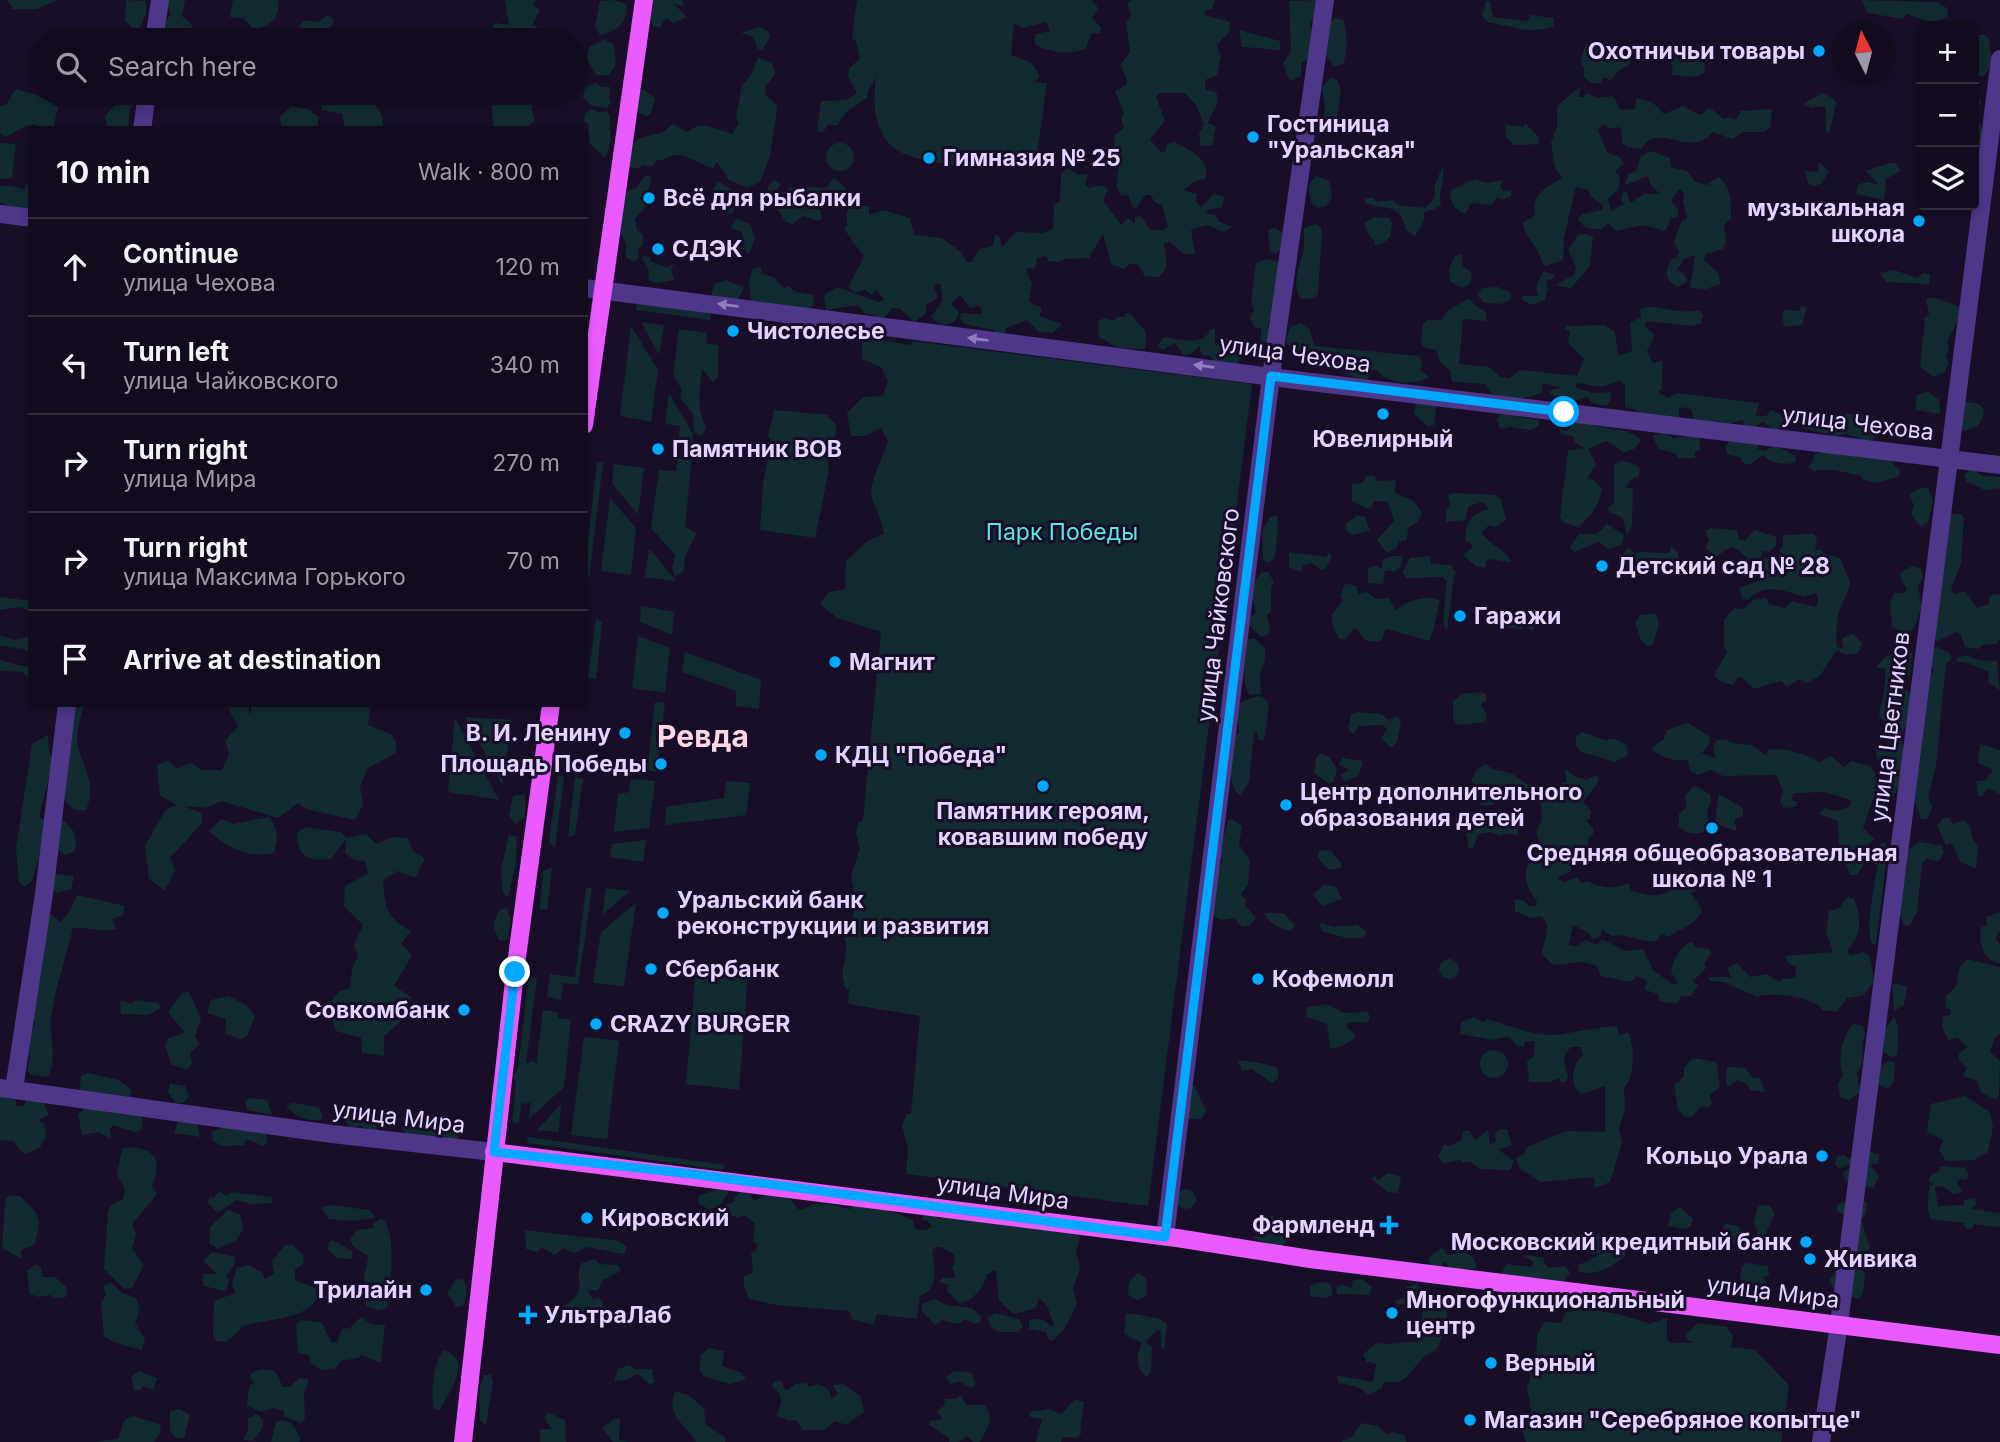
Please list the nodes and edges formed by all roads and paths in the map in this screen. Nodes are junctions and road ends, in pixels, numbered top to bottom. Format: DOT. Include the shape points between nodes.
graph roads {
  1 [pos="160,0"];
  2 [pos="644,0"];
  3 [pos="1325,0"];
  4 [pos="156,28"];
  5 [pos="2000,59"];
  6 [pos="145,105"];
  7 [pos="143,126"];
  8 [pos="0,214"];
  9 [pos="28,218"];
  10 [pos="588,288"];
  11 [pos="603,289"];
  12 [pos="1271,376"];
  13 [pos="588,396"];
  14 [pos="1950,458"];
  15 [pos="2000,465"];
  16 [pos="67,707"];
  17 [pos="551,707"];
  18 [pos="7,1088"];
  19 [pos="494,1152"];
  20 [pos="1165,1237"];
  21 [pos="1839,1324"];
  22 [pos="2000,1345"];
  23 [pos="463,1442"];
  24 [pos="1821,1442"];
  1 -- 4 [label="street"];
  2 -- 11 [label="main road"];
  3 -- 12 [label="street, улица Чайковского"];
  5 -- 14 [label="street, улица Цветников"];
  6 -- 7 [label="street"];
  8 -- 9 [label="street"];
  10 -- 11 [label="street, улица Чехова"];
  12 -- 11 [label="street, улица Чехова, one-way"];
  11 -- 13 [label="main road"];
  12 -- 14 [label="street, улица Чехова"];
  12 -- 20 [label="street, улица Чайковского"];
  14 -- 15 [label="street, улица Чехова"];
  14 -- 21 [label="street, улица Цветников"];
  16 -- 18 [label="street" via="44,894"];
  17 -- 19 [label="main road"];
  18 -- 19 [label="street, улица Мира"];
  19 -- 20 [label="main road, улица Мира"];
  19 -- 23 [label="main road"];
  20 -- 21 [label="main road, улица Мира" via="1322,1261"];
  21 -- 22 [label="main road, улица Мира"];
  21 -- 24 [label="street, улица Цветников"];
}
